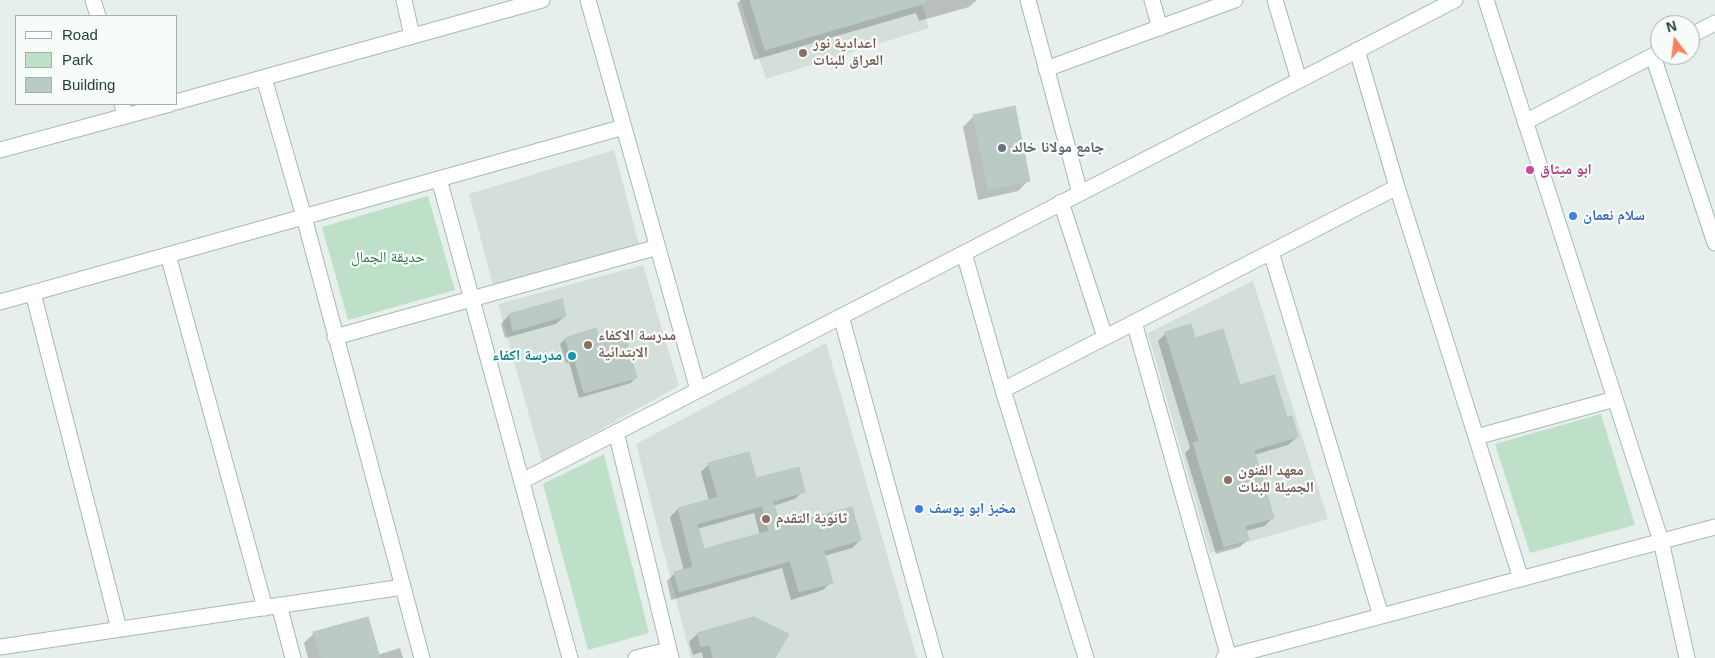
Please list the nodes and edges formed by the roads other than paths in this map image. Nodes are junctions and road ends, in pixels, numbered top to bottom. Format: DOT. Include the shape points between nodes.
graph roads {
  1 [pos="93,0"];
  2 [pos="404,0"];
  3 [pos="542,0"];
  4 [pos="588,0"];
  5 [pos="1028,0"];
  6 [pos="1152,0"];
  7 [pos="1235,0"];
  8 [pos="1275,0"];
  9 [pos="1455,0"];
  10 [pos="1486,0"];
  11 [pos="1430,6"];
  12 [pos="98,15"];
  13 [pos="1715,23"];
  14 [pos="1160,28"];
  15 [pos="1700,31"];
  16 [pos="412,36"];
  17 [pos="1357,50"];
  18 [pos="1650,57"];
  19 [pos="1659,65"];
  20 [pos="1046,69"];
  21 [pos="264,78"];
  22 [pos="1298,80"];
  23 [pos="178,101"];
  24 [pos="162,105"];
  25 [pos="124,110"];
  26 [pos="1525,122"];
  27 [pos="624,127"];
  28 [pos="0,150"];
  29 [pos="439,179"];
  30 [pos="1397,187"];
  31 [pos="1080,193"];
  32 [pos="1061,202"];
  33 [pos="304,217"];
  34 [pos="1715,243"];
  35 [pos="658,247"];
  36 [pos="964,252"];
  37 [pos="1271,252"];
  38 [pos="168,255"];
  39 [pos="33,293"];
  40 [pos="472,299"];
  41 [pos="0,302"];
  42 [pos="841,316"];
  43 [pos="1134,322"];
  44 [pos="335,337"];
  45 [pos="1105,337"];
  46 [pos="698,390"];
  47 [pos="1003,390"];
  48 [pos="1615,399"];
  49 [pos="616,432"];
  50 [pos="1476,437"];
  51 [pos="522,481"];
  52 [pos="1715,527"];
  53 [pos="1661,541"];
  54 [pos="1521,579"];
  55 [pos="403,587"];
  56 [pos="272,607"];
  57 [pos="1381,616"];
  58 [pos="120,629"];
  59 [pos="0,647"];
  60 [pos="669,654"];
  61 [pos="293,658"];
  62 [pos="422,658"];
  63 [pos="570,658"];
  64 [pos="636,658"];
  65 [pos="935,658"];
  66 [pos="1086,658"];
  67 [pos="1228,658"];
  68 [pos="1686,658"];
  1 -- 12 [label="street"];
  2 -- 16 [label="street"];
  3 -- 16 [label="street"];
  4 -- 27 [label="street"];
  5 -- 20 [label="street"];
  6 -- 14 [label="street"];
  7 -- 14 [label="street"];
  8 -- 22 [label="street"];
  9 -- 11 [label="street"];
  10 -- 26 [label="street"];
  11 -- 17 [label="street"];
  13 -- 15 [label="street"];
  14 -- 20 [label="street"];
  16 -- 21 [label="street"];
  17 -- 22 [label="street"];
  17 -- 30 [label="street"];
  18 -- 26 [label="street"];
  19 -- 34 [label="street"];
  20 -- 31 [label="street"];
  21 -- 23 [label="street"];
  21 -- 33 [label="street"];
  22 -- 31 [label="street"];
  24 -- 25 [label="street"];
  25 -- 28 [label="street"];
  26 -- 48 [label="street"];
  27 -- 29 [label="street"];
  27 -- 35 [label="street"];
  29 -- 33 [label="street"];
  29 -- 40 [label="street"];
  30 -- 37 [label="street"];
  30 -- 50 [label="street"];
  31 -- 32 [label="street"];
  32 -- 36 [label="street"];
  32 -- 45 [label="street"];
  33 -- 38 [label="street"];
  33 -- 44 [label="street"];
  35 -- 40 [label="street"];
  35 -- 46 [label="street"];
  36 -- 42 [label="street"];
  36 -- 47 [label="street"];
  37 -- 43 [label="street"];
  37 -- 57 [label="street"];
  38 -- 39 [label="street"];
  38 -- 56 [label="street"];
  39 -- 41 [label="street"];
  39 -- 58 [label="street"];
  40 -- 44 [label="street"];
  40 -- 51 [label="street"];
  42 -- 46 [label="street"];
  42 -- 65 [label="street"];
  43 -- 45 [label="street"];
  43 -- 67 [label="street"];
  44 -- 55 [label="street"];
  45 -- 47 [label="street"];
  46 -- 49 [label="street"];
  47 -- 66 [label="street"];
  48 -- 50 [label="street"];
  48 -- 53 [label="street"];
  49 -- 51 [label="street"];
  49 -- 60 [label="street"];
  50 -- 54 [label="street"];
  51 -- 63 [label="street"];
  52 -- 53 [label="street"];
  53 -- 54 [label="street"];
  53 -- 68 [label="street"];
  54 -- 57 [label="street"];
  55 -- 56 [label="street"];
  55 -- 62 [label="street"];
  56 -- 58 [label="street"];
  56 -- 61 [label="street"];
  57 -- 67 [label="street"];
  58 -- 59 [label="street"];
  60 -- 64 [label="street"];
}
